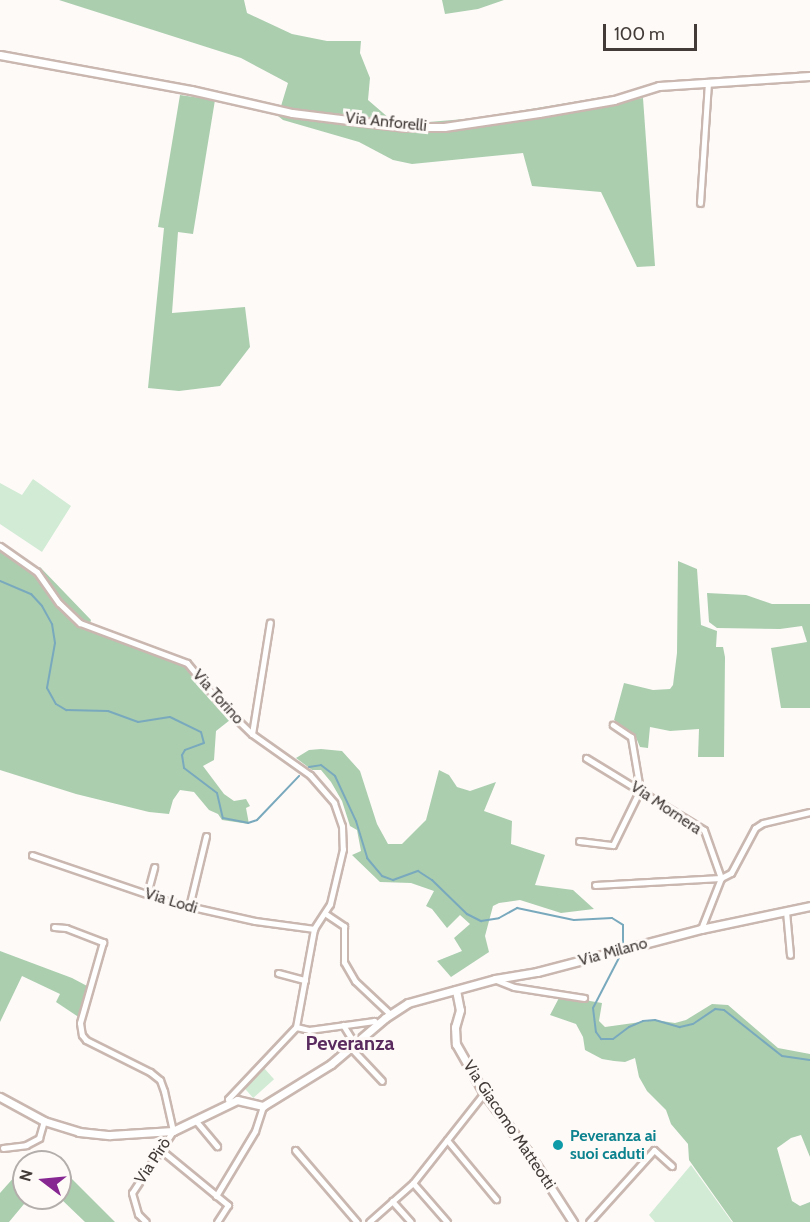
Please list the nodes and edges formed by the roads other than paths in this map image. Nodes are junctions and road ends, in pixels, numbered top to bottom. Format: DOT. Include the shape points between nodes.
graph roads {
  1 [pos="0,55"];
  2 [pos="810,76"];
  3 [pos="708,81"];
  4 [pos="700,203"];
  5 [pos="0,546"];
  6 [pos="270,621"];
  7 [pos="613,725"];
  8 [pos="252,734"];
  9 [pos="586,758"];
  10 [pos="640,790"];
  11 [pos="810,812"];
  12 [pos="206,836"];
  13 [pos="579,841"];
  14 [pos="32,855"];
  15 [pos="154,867"];
  16 [pos="721,878"];
  17 [pos="595,885"];
  18 [pos="147,894"];
  19 [pos="810,906"];
  20 [pos="189,907"];
  21 [pos="786,911"];
  22 [pos="326,914"];
  23 [pos="54,927"];
  24 [pos="314,929"];
  25 [pos="701,929"];
  26 [pos="790,955"];
  27 [pos="278,973"];
  28 [pos="495,979"];
  29 [pos="305,980"];
  30 [pos="456,990"];
  31 [pos="584,998"];
  32 [pos="390,1014"];
  33 [pos="378,1024"];
  34 [pos="343,1025"];
  35 [pos="296,1027"];
  36 [pos="353,1046"];
  37 [pos="382,1081"];
  38 [pos="484,1093"];
  39 [pos="0,1097"];
  40 [pos="229,1103"];
  41 [pos="263,1106"];
  42 [pos="44,1121"];
  43 [pos="196,1121"];
  44 [pos="172,1131"];
  45 [pos="447,1140"];
  46 [pos="217,1146"];
  47 [pos="3,1148"];
  48 [pos="161,1150"];
  49 [pos="295,1150"];
  50 [pos="672,1166"];
  51 [pos="413,1183"];
  52 [pos="216,1196"];
  53 [pos="496,1198"];
  54 [pos="392,1201"];
  55 [pos="146,1222"];
  56 [pos="217,1222"];
  57 [pos="357,1222"];
  58 [pos="369,1222"];
  59 [pos="411,1222"];
  60 [pos="447,1222"];
  61 [pos="573,1222"];
  62 [pos="590,1222"];
  1 -- 3 [label="street, Via Anforelli" via="292,113 405,127 444,127 614,100 659,86"];
  2 -- 3 [label="street, Via Anforelli"];
  3 -- 4 [label="street"];
  5 -- 8 [label="street, Via Torino" via="37,572 59,603 80,623 187,663"];
  6 -- 8 [label="street"];
  7 -- 10 [label="street" via="631,737"];
  8 -- 22 [label="street, Via Torino" via="310,775 334,803 342,826 343,849"];
  9 -- 10 [label="street, Via Mornera"];
  10 -- 13 [label="street" via="613,845"];
  10 -- 16 [label="street, Via Mornera" via="704,830"];
  11 -- 16 [label="street" via="755,828 731,873"];
  12 -- 20 [label="street"];
  14 -- 18 [label="street, Via Lodi"];
  15 -- 18 [label="street"];
  16 -- 17 [label="street"];
  16 -- 25 [label="street"];
  18 -- 20 [label="street, Via Lodi"];
  19 -- 21 [label="street, Via Milano"];
  20 -- 24 [label="street, Via Lodi"];
  21 -- 25 [label="street, Via Milano"];
  21 -- 26 [label="street"];
  22 -- 24 [label="street"];
  22 -- 32 [label="street" via="344,926 344,962 355,981"];
  23 -- 44 [label="street" via="103,942 80,1023 82,1035 160,1080"];
  24 -- 29 [label="street"];
  25 -- 28 [label="street, Via Milano" via="537,972"];
  27 -- 29 [label="street"];
  28 -- 30 [label="street, Via Milano"];
  28 -- 31 [label="street" via="514,987"];
  29 -- 35 [label="street"];
  30 -- 32 [label="street, Via Milano" via="417,1000"];
  30 -- 38 [label="street, Via Giacomo Matteotti" via="460,1010 454,1027 456,1044"];
  32 -- 33 [label="street, Via Milano"];
  33 -- 34 [label="street" via="374,1020"];
  33 -- 36 [label="street, Via Milano"];
  34 -- 35 [label="street" via="309,1030"];
  34 -- 36 [label="street"];
  35 -- 40 [label="street" via="228,1099"];
  36 -- 37 [label="street"];
  36 -- 41 [label="street, Via Milano"];
  38 -- 45 [label="street"];
  38 -- 61 [label="street, Via Giacomo Matteotti"];
  39 -- 42 [label="street"];
  40 -- 41 [label="street" via="237,1100"];
  40 -- 43 [label="street"];
  41 -- 52 [label="street" via="255,1131"];
  42 -- 44 [label="street" via="101,1135"];
  42 -- 47 [label="street" via="39,1138 26,1145"];
  43 -- 44 [label="street"];
  43 -- 46 [label="street"];
  44 -- 48 [label="street, Via Pirò"];
  45 -- 51 [label="street"];
  45 -- 53 [label="street"];
  48 -- 52 [label="street"];
  48 -- 55 [label="street, Via Pirò" via="132,1193 138,1214"];
  49 -- 57 [label="street"];
  50 -- 62 [label="street" via="654,1150"];
  51 -- 54 [label="street"];
  51 -- 60 [label="street"];
  52 -- 56 [label="street" via="228,1204"];
  54 -- 58 [label="street"];
  54 -- 59 [label="street"];
}
